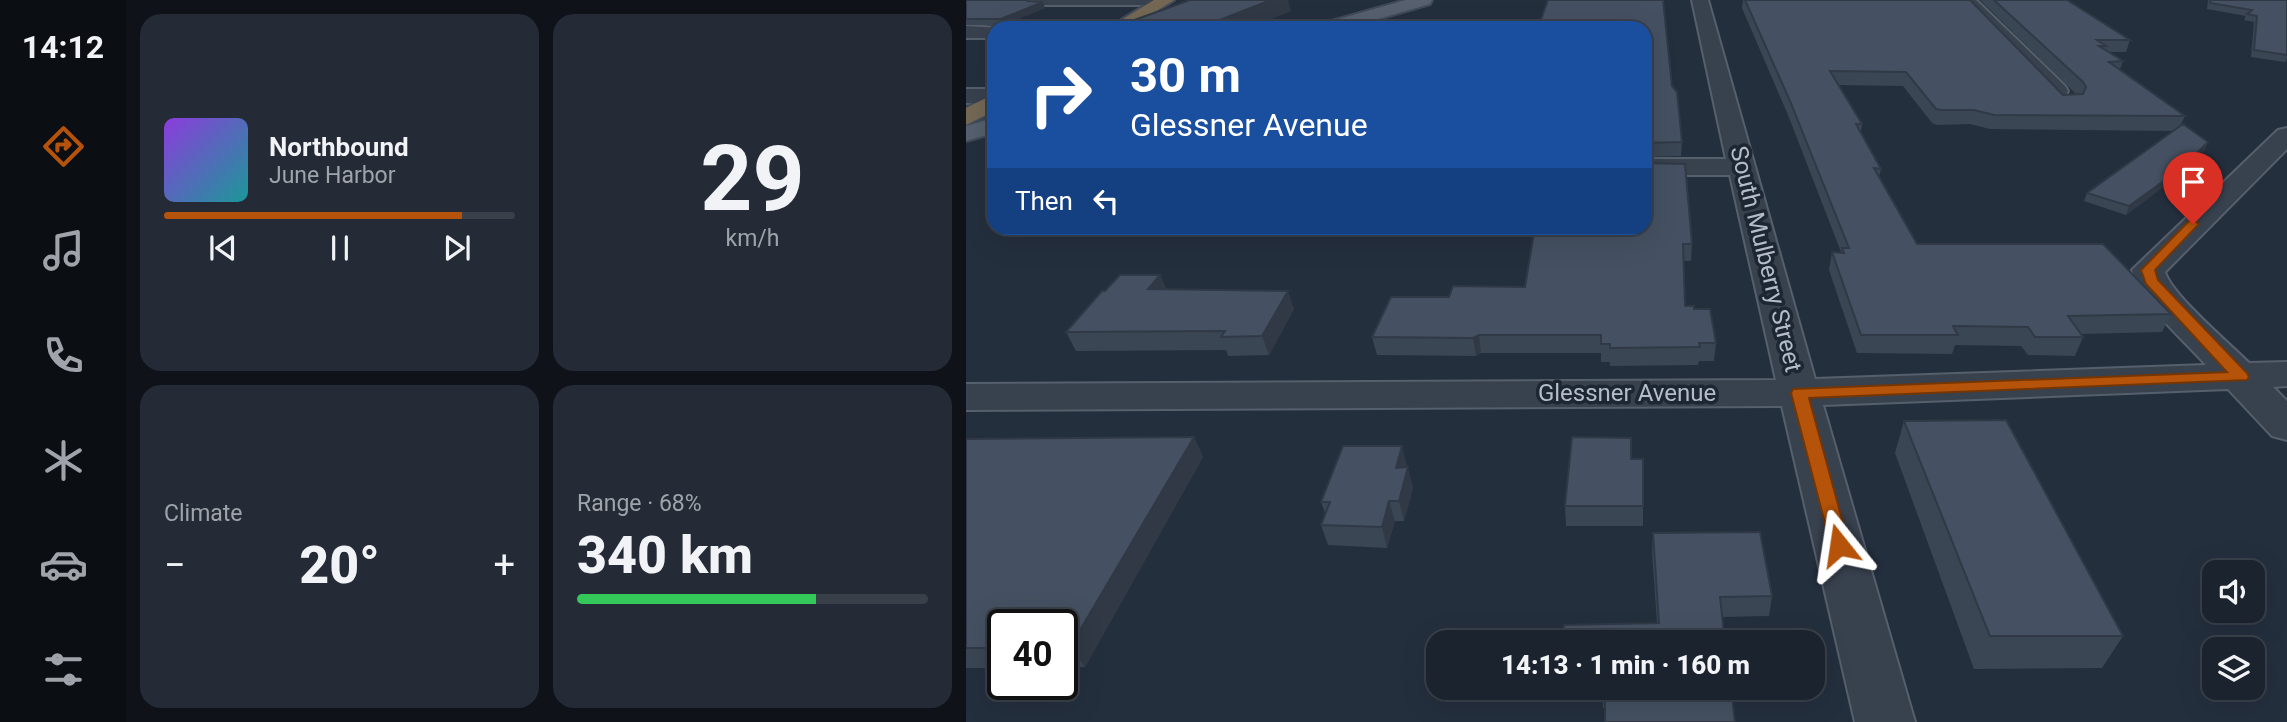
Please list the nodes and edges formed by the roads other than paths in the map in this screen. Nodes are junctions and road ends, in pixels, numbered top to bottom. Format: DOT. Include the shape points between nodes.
graph roads {
  1 [pos="1032,0"];
  2 [pos="1166,0"];
  3 [pos="1424,0"];
  4 [pos="1700,0"];
  5 [pos="1967,0"];
  6 [pos="1129,21"];
  7 [pos="1351,21"];
  8 [pos="966,32"];
  9 [pos="987,32"];
  10 [pos="966,96"];
  11 [pos="987,98"];
  12 [pos="2068,102"];
  13 [pos="987,104"];
  14 [pos="966,118"];
  15 [pos="987,127"];
  16 [pos="966,134"];
  17 [pos="2287,135"];
  18 [pos="1652,167"];
  19 [pos="1742,167"];
  20 [pos="2287,374"];
  21 [pos="2241,377"];
  22 [pos="1799,393"];
  23 [pos="966,397"];
  24 [pos="2287,426"];
  25 [pos="1885,722"];
  1 -- 2 [label="street"];
  2 -- 6 [label="highway"];
  3 -- 7 [label="main road"];
  4 -- 19 [label="street, South Mulberry Street"];
  5 -- 12 [label="street"];
  8 -- 9 [label="street"];
  10 -- 11 [label="street"];
  13 -- 14 [label="highway"];
  15 -- 16 [label="main road"];
  17 -- 21 [label="street" via="2148,270 2169,303"];
  18 -- 19 [label="street"];
  19 -- 22 [label="street, South Mulberry Street"];
  20 -- 21 [label="street, Glessner Avenue"];
  21 -- 22 [label="street, Glessner Avenue"];
  21 -- 24 [label="street"];
  22 -- 23 [label="street, Glessner Avenue"];
  22 -- 25 [label="street, South Mulberry Street"];
}
